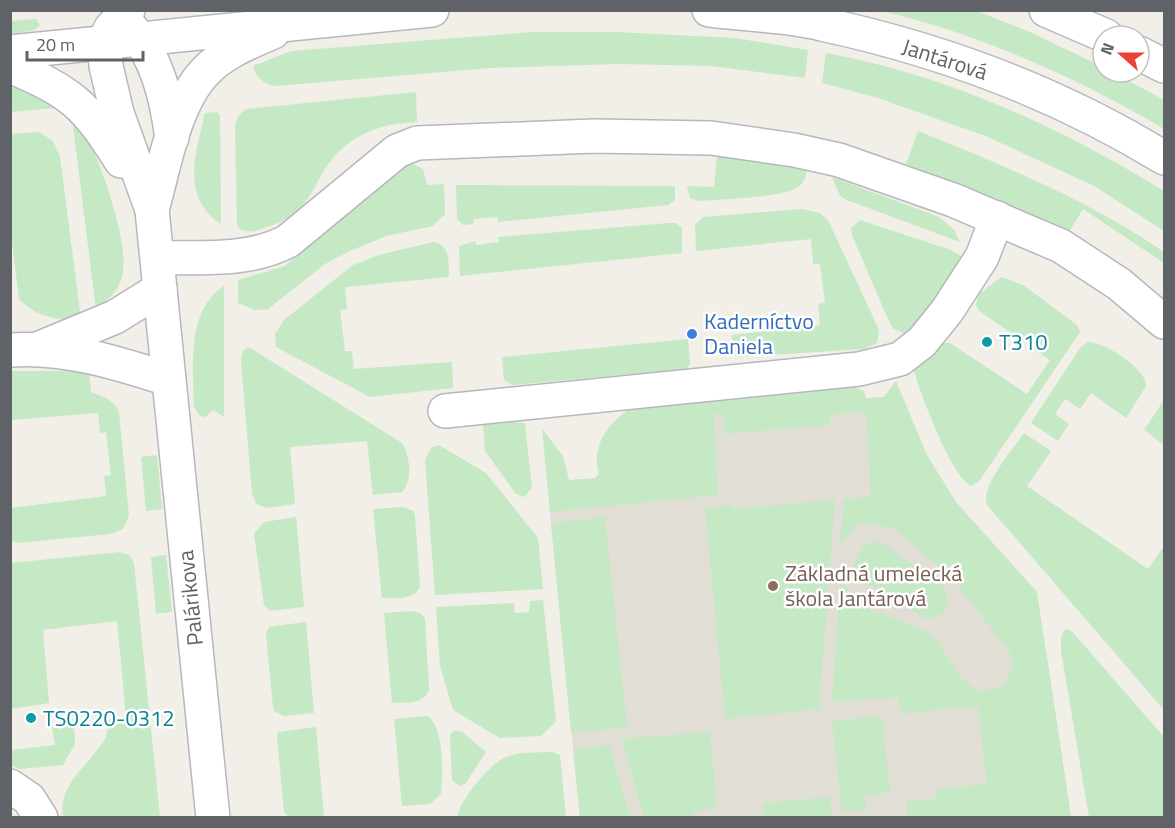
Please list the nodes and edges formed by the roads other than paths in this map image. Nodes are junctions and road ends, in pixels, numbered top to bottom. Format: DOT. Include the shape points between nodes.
graph roads {
  1 [pos="432,10"];
  2 [pos="709,10"];
  3 [pos="1046,10"];
  4 [pos="119,23"];
  5 [pos="292,23"];
  6 [pos="1091,30"];
  7 [pos="10,52"];
  8 [pos="10,66"];
  9 [pos="172,139"];
  10 [pos="1164,158"];
  11 [pos="152,210"];
  12 [pos="997,218"];
  13 [pos="159,274"];
  14 [pos="1164,322"];
  15 [pos="25,349"];
  16 [pos="168,379"];
  17 [pos="445,411"];
  18 [pos="10,786"];
  19 [pos="41,818"];
  20 [pos="213,818"];
  1 -- 5 [label="street"];
  2 -- 10 [label="street, Jantárová" via="820,23 912,47 1050,98"];
  3 -- 6 [label="street"];
  4 -- 5 [label="street"];
  4 -- 7 [label="street"];
  4 -- 9 [label="street" via="162,82"];
  4 -- 11 [label="street" via="106,66 117,113"];
  5 -- 9 [label="street" via="236,50 206,70 183,105"];
  8 -- 11 [label="street" via="66,94 92,116"];
  9 -- 11 [label="street"];
  11 -- 13 [label="street, Palárikova"];
  12 -- 13 [label="street" via="897,178 839,160 720,139 594,136 438,140 397,151 288,241 273,249"];
  12 -- 14 [label="street" via="1061,246 1119,284"];
  12 -- 17 [label="street" via="982,257 947,311 922,342 900,358 859,369"];
  13 -- 15 [label="street" via="115,317"];
  13 -- 16 [label="street, Palárikova"];
  15 -- 16 [label="street" via="111,361"];
  16 -- 20 [label="street, Palárikova"];
  18 -- 19 [label="street" via="29,799"];
}
